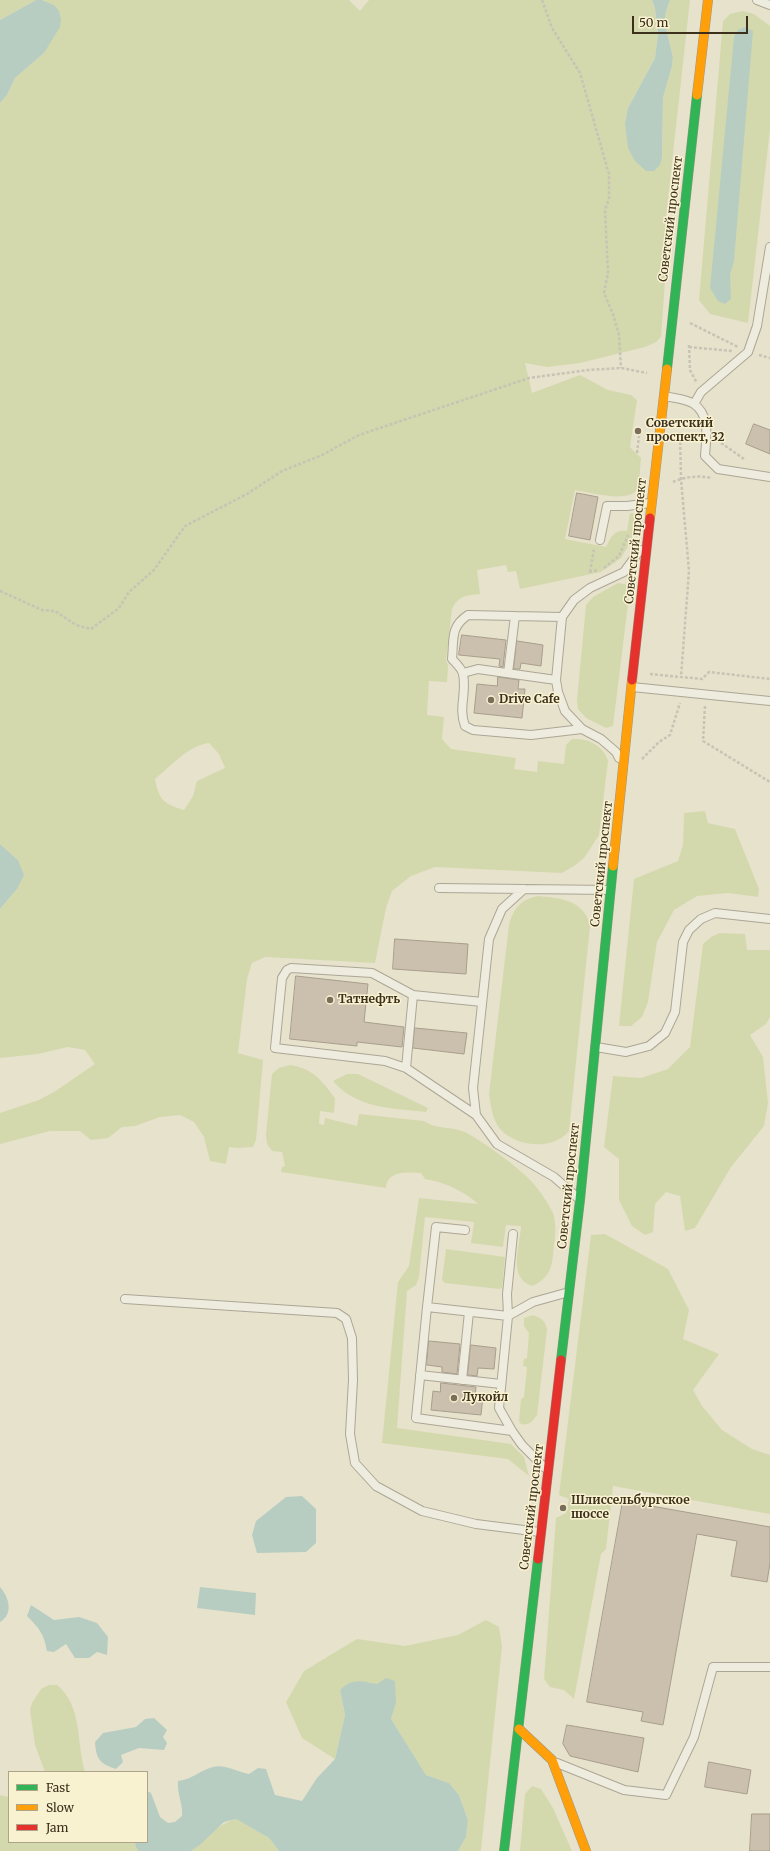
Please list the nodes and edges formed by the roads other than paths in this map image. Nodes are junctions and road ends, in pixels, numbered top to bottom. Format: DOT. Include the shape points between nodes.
graph roads {
  1 [pos="708,0"];
  2 [pos="757,0"];
  3 [pos="770,6"];
  4 [pos="770,247"];
  5 [pos="664,395"];
  6 [pos="694,404"];
  7 [pos="770,477"];
  8 [pos="652,502"];
  9 [pos="650,530"];
  10 [pos="600,540"];
  11 [pos="515,616"];
  12 [pos="562,616"];
  13 [pos="463,673"];
  14 [pos="508,673"];
  15 [pos="556,680"];
  16 [pos="632,687"];
  17 [pos="770,701"];
  18 [pos="582,729"];
  19 [pos="624,767"];
  20 [pos="439,888"];
  21 [pos="524,889"];
  22 [pos="612,890"];
  23 [pos="770,919"];
  24 [pos="413,995"];
  25 [pos="482,1002"];
  26 [pos="596,1047"];
  27 [pos="406,1068"];
  28 [pos="476,1115"];
  29 [pos="580,1200"];
  30 [pos="465,1230"];
  31 [pos="513,1234"];
  32 [pos="569,1292"];
  33 [pos="125,1298"];
  34 [pos="427,1307"];
  35 [pos="470,1312"];
  36 [pos="508,1316"];
  37 [pos="420,1375"];
  38 [pos="462,1380"];
  39 [pos="501,1384"];
  40 [pos="512,1431"];
  41 [pos="548,1472"];
  42 [pos="541,1532"];
  43 [pos="770,1667"];
  44 [pos="519,1729"];
  45 [pos="552,1760"];
  46 [pos="504,1851"];
  47 [pos="586,1851"];
  1 -- 5 [label="main road, Советский проспект"];
  2 -- 3 [label="lane"];
  4 -- 6 [label="lane" via="758,326 748,352 701,392"];
  5 -- 6 [label="lane"];
  5 -- 8 [label="main road, Советский проспект"];
  6 -- 7 [label="lane" via="706,423 705,456 718,468"];
  8 -- 9 [label="main road, Советский проспект"];
  8 -- 10 [label="lane" via="607,506"];
  9 -- 12 [label="lane" via="643,546 624,572 590,588 574,600"];
  9 -- 16 [label="main road, Советский проспект"];
  11 -- 12 [label="lane"];
  11 -- 13 [label="lane" via="468,615 459,621 454,630 452,659"];
  11 -- 14 [label="lane"];
  12 -- 15 [label="lane"];
  13 -- 14 [label="lane" via="478,669"];
  13 -- 18 [label="lane" via="462,716 465,726 473,730 531,735"];
  14 -- 15 [label="lane"];
  15 -- 18 [label="lane" via="565,711"];
  16 -- 17 [label="lane"];
  16 -- 19 [label="main road, Советский проспект"];
  18 -- 19 [label="lane" via="601,739 616,752"];
  19 -- 22 [label="main road, Советский проспект"];
  20 -- 21 [label="lane"];
  21 -- 22 [label="lane"];
  21 -- 25 [label="lane" via="502,909 489,939"];
  22 -- 26 [label="main road, Советский проспект"];
  23 -- 26 [label="lane" via="716,913 701,919 689,930 683,942 675,1012 665,1033 650,1046 626,1052"];
  24 -- 25 [label="lane"];
  24 -- 27 [label="lane"];
  24 -- 27 [label="lane" via="372,973 291,968 282,978 275,1048 386,1061"];
  25 -- 28 [label="lane" via="473,1088"];
  26 -- 29 [label="main road, Советский проспект"];
  27 -- 28 [label="lane"];
  28 -- 29 [label="lane" via="497,1144 554,1177"];
  29 -- 32 [label="main road, Советский проспект"];
  30 -- 34 [label="lane" via="436,1227"];
  31 -- 36 [label="lane" via="507,1294"];
  32 -- 36 [label="lane" via="533,1302"];
  32 -- 41 [label="main road, Советский проспект"];
  33 -- 42 [label="lane" via="338,1314 346,1319 352,1338 350,1434 354,1463 376,1486 422,1511 476,1524"];
  34 -- 35 [label="lane"];
  34 -- 37 [label="lane"];
  35 -- 36 [label="lane"];
  35 -- 38 [label="lane"];
  36 -- 39 [label="lane"];
  37 -- 38 [label="lane"];
  37 -- 40 [label="lane" via="416,1418"];
  38 -- 39 [label="lane"];
  39 -- 40 [label="lane" via="499,1408"];
  40 -- 41 [label="lane"];
  41 -- 42 [label="main road, Советский проспект"];
  42 -- 44 [label="main road, Советский проспект"];
  43 -- 45 [label="lane" via="714,1668 694,1737 666,1795 624,1790"];
  44 -- 45 [label="main road"];
  44 -- 46 [label="main road, Советский проспект"];
  45 -- 47 [label="main road"];
}
